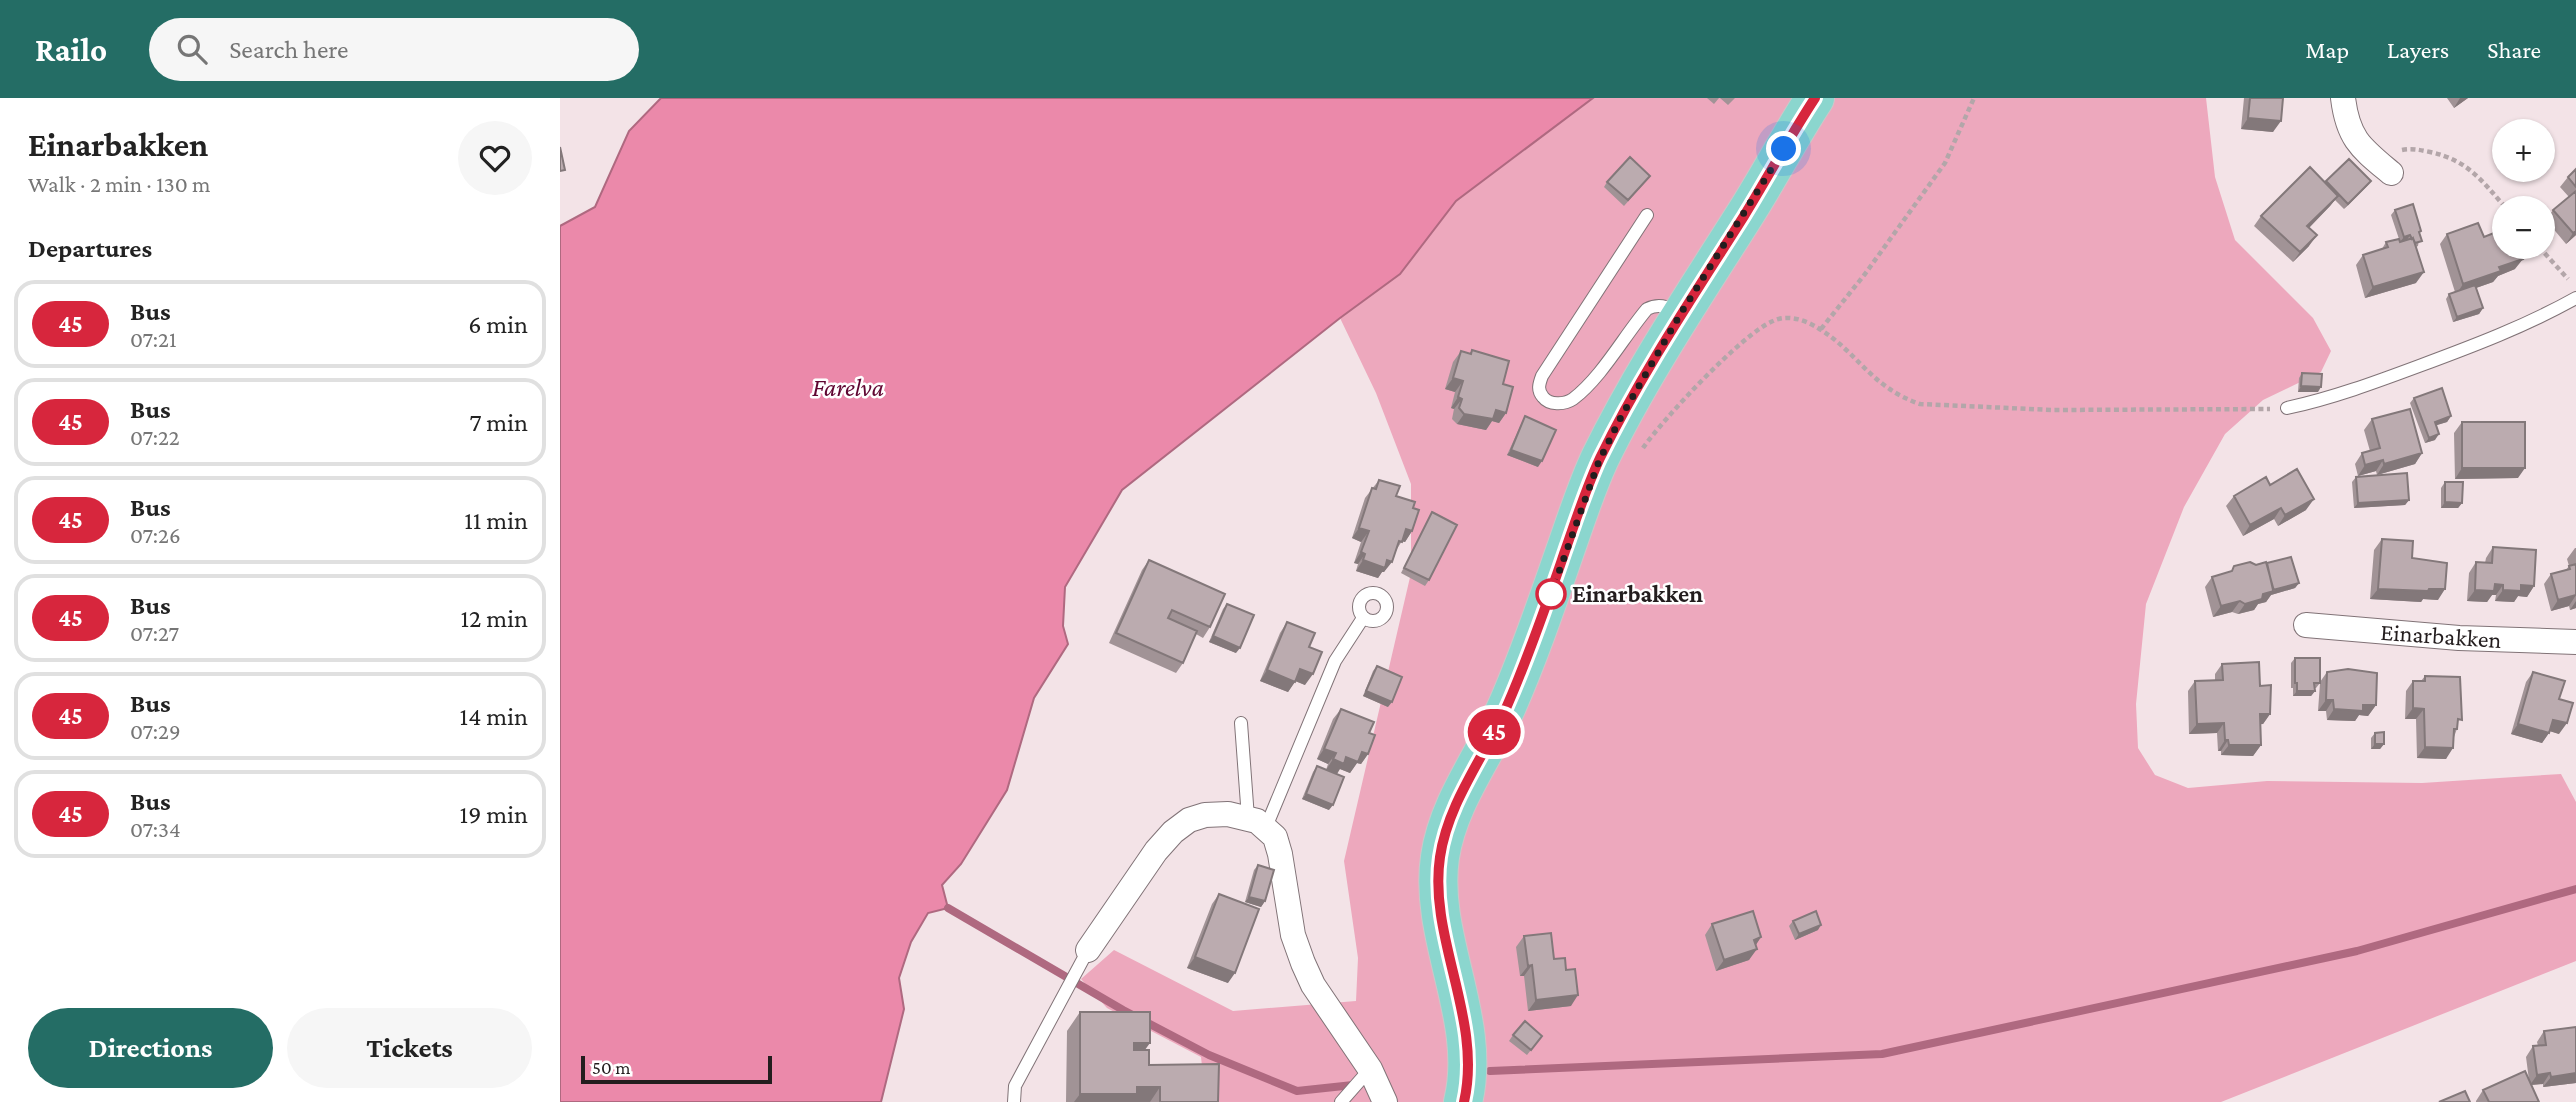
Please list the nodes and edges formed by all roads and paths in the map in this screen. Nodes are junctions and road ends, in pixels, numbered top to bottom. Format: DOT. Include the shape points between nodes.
graph roads {
  1 [pos="1815,98"];
  2 [pos="1974,98"];
  3 [pos="2343,98"];
  4 [pos="2371,156"];
  5 [pos="2391,173"];
  6 [pos="2495,196"];
  7 [pos="1647,215"];
  8 [pos="2550,259"];
  9 [pos="2568,279"];
  10 [pos="2576,298"];
  11 [pos="1681,313"];
  12 [pos="1821,329"];
  13 [pos="2287,408"];
  14 [pos="1642,450"];
  15 [pos="1363,618"];
  16 [pos="2306,625"];
  17 [pos="2576,642"];
  18 [pos="1241,723"];
  19 [pos="1257,823"];
  20 [pos="1087,950"];
  21 [pos="1370,1069"];
  22 [pos="1014,1102"];
  23 [pos="1341,1102"];
  24 [pos="1385,1102"];
  25 [pos="1464,1102"];
  1 -- 11 [label="main road"];
  2 -- 12 [label="path" via="1945,163"];
  3 -- 4 [label="street" via="2350,130"];
  4 -- 5 [label="street"];
  4 -- 6 [label="path" via="2412,149 2437,154 2461,162"];
  7 -- 11 [label="lane" via="1542,376 1540,394 1553,403 1573,399 1647,309 1662,306"];
  8 -- 9 [label="path"];
  10 -- 13 [label="lane" via="2536,321 2456,352 2329,398"];
  11 -- 25 [label="main road" via="1599,461 1506,708 1461,794 1443,840 1441,912 1467,1051"];
  12 -- 13 [label="path" via="1883,386 1920,404 2053,410"];
  12 -- 14 [label="path" via="1788,318 1752,334 1698,385"];
  15 -- 19 [label="lane" via="1335,661 1308,726"];
  16 -- 17 [label="street, Einarbakken" via="2471,639"];
  18 -- 19 [label="lane"];
  19 -- 20 [label="street" via="1228,814 1189,820 1156,851"];
  19 -- 21 [label="street" via="1275,837 1293,935 1313,985"];
  20 -- 22 [label="lane" via="1015,1086"];
  21 -- 23 [label="lane"];
  21 -- 24 [label="street"];
}
